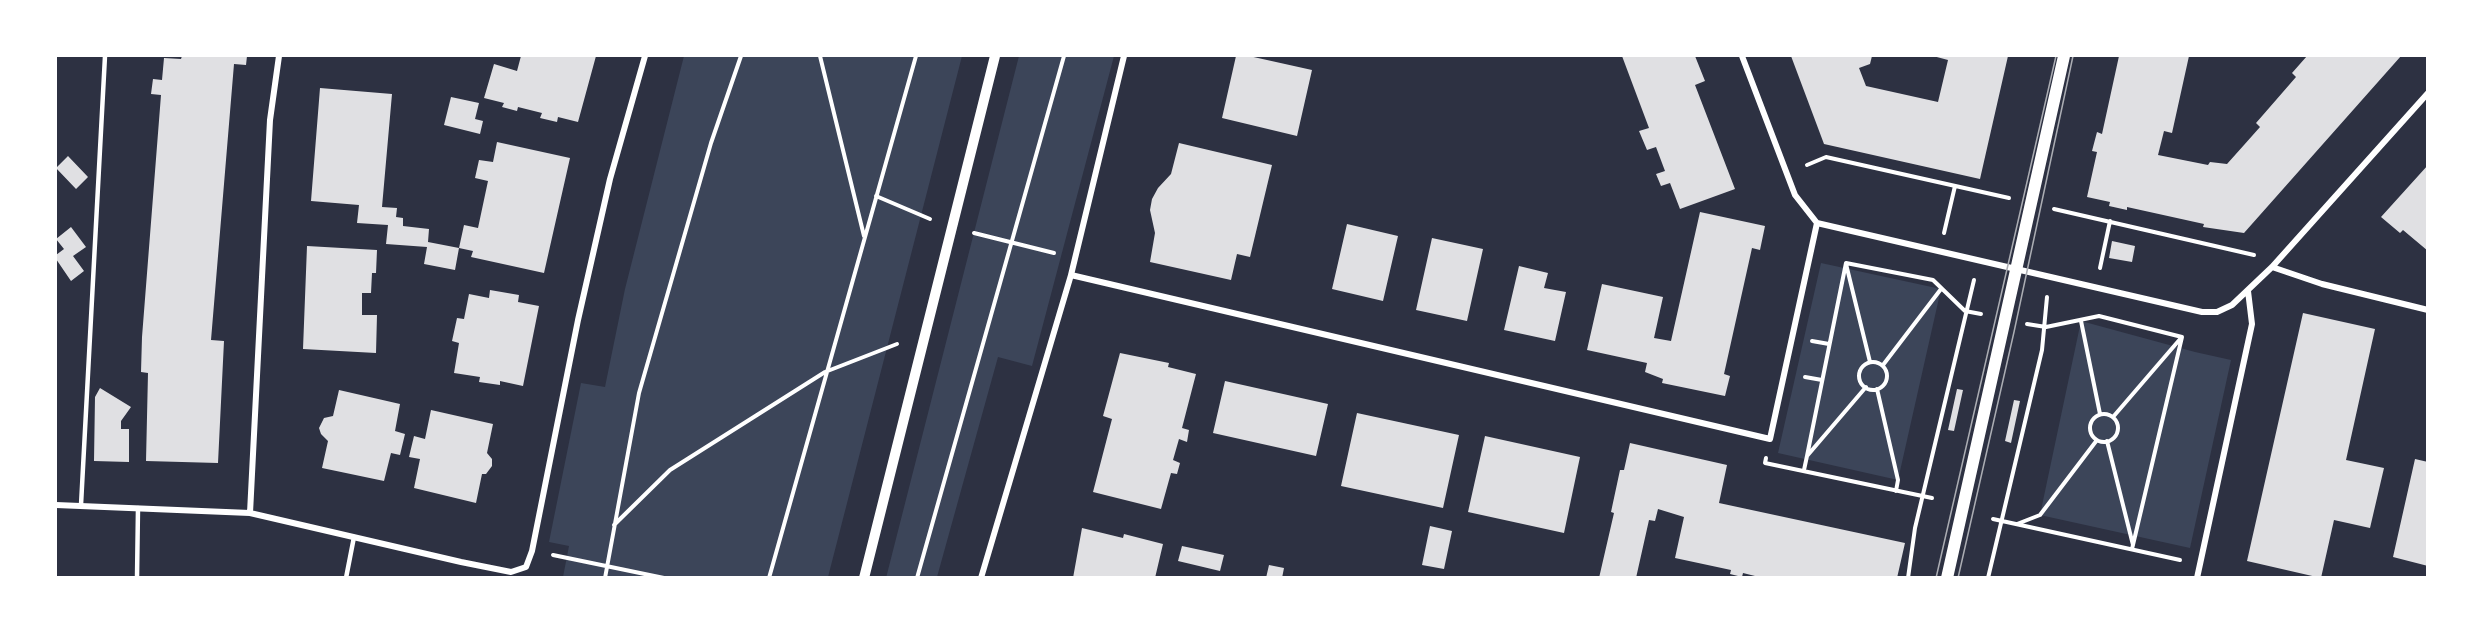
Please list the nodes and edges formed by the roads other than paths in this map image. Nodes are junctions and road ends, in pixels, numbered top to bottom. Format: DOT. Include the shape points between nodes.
graph roads {
  1 [pos="105,56"];
  2 [pos="279,56"];
  3 [pos="645,56"];
  4 [pos="995,56"];
  5 [pos="1124,56"];
  6 [pos="1742,56"];
  7 [pos="2064,56"];
  8 [pos="2427,93"];
  9 [pos="1817,224"];
  10 [pos="2272,267"];
  11 [pos="2018,269"];
  12 [pos="1071,275"];
  13 [pos="2248,291"];
  14 [pos="2427,310"];
  15 [pos="56,505"];
  16 [pos="81,505"];
  17 [pos="138,508"];
  18 [pos="250,513"];
  19 [pos="354,537"];
  20 [pos="137,578"];
  21 [pos="346,578"];
  22 [pos="864,578"];
  23 [pos="981,578"];
  24 [pos="1947,578"];
  25 [pos="2198,578"];
  1 -- 16 [label="lane"];
  2 -- 18 [label="street" via="270,120"];
  3 -- 19 [label="street" via="603,212 526,567 511,572"];
  4 -- 22 [label="street"];
  5 -- 12 [label="street"];
  6 -- 9 [label="street" via="1795,195"];
  7 -- 11 [label="main road"];
  8 -- 10 [label="street"];
  9 -- 11 [label="street"];
  9 -- 12 [label="street" via="1770,439"];
  10 -- 13 [label="street"];
  10 -- 14 [label="street" via="2322,284"];
  11 -- 13 [label="street" via="2217,312"];
  11 -- 24 [label="main road"];
  12 -- 23 [label="street"];
  13 -- 25 [label="street" via="2252,324"];
  15 -- 16 [label="street"];
  16 -- 17 [label="street"];
  17 -- 18 [label="street"];
  17 -- 20 [label="lane"];
  18 -- 19 [label="street"];
  19 -- 21 [label="lane"];
}
